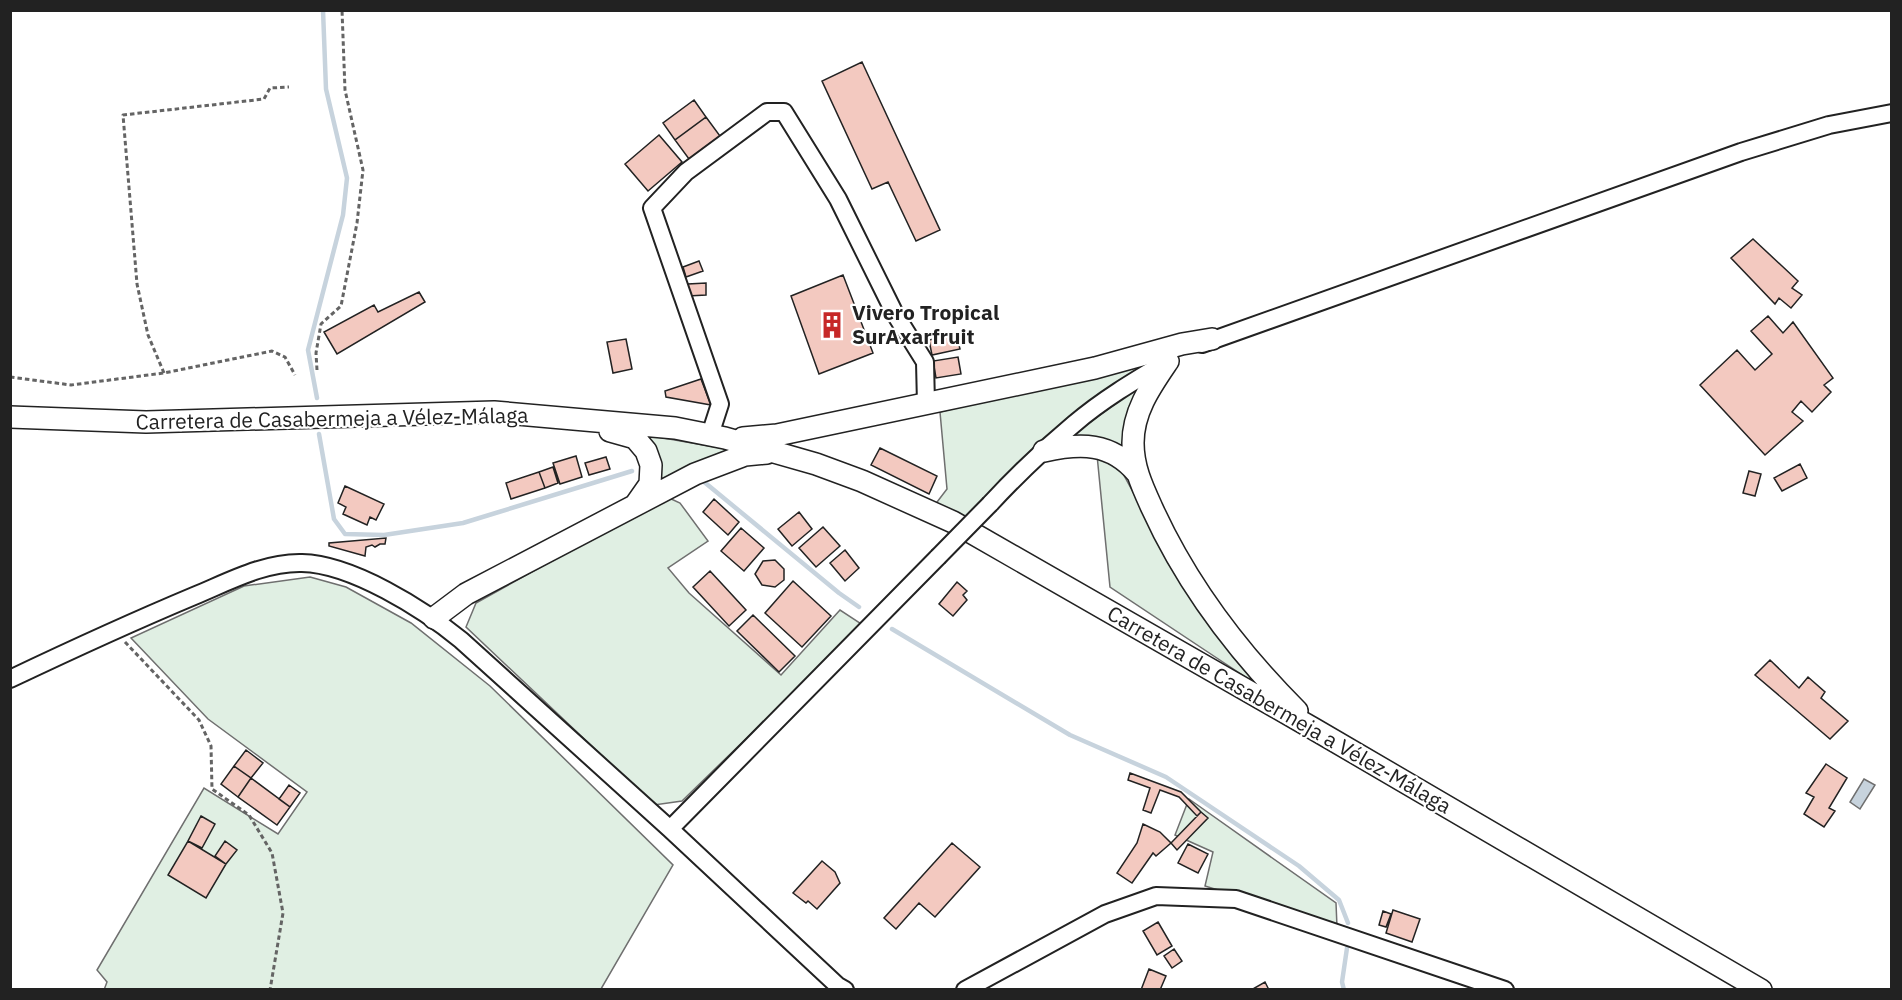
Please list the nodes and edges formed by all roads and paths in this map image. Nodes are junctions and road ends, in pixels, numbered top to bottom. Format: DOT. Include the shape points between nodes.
graph roads {
  1 [pos="342,10"];
  2 [pos="289,87"];
  3 [pos="1892,113"];
  4 [pos="1212,339"];
  5 [pos="1168,361"];
  6 [pos="317,370"];
  7 [pos="164,372"];
  8 [pos="296,375"];
  9 [pos="10,377"];
  10 [pos="926,404"];
  11 [pos="543,416"];
  12 [pos="10,417"];
  13 [pos="717,437"];
  14 [pos="1044,451"];
  15 [pos="785,455"];
  16 [pos="1137,473"];
  17 [pos="631,509"];
  18 [pos="434,618"];
  19 [pos="113,630"];
  20 [pos="10,679"];
  21 [pos="1314,729"];
  22 [pos="670,829"];
  23 [pos="270,990"];
  24 [pos="845,990"];
  25 [pos="965,990"];
  26 [pos="1505,990"];
  27 [pos="1761,990"];
  1 -- 6 [label="path" via="345,90 363,170 341,306 321,324"];
  2 -- 7 [label="path" via="270,88 264,99 123,115 137,284 148,335"];
  3 -- 4 [label="street" via="1829,125 1741,152"];
  4 -- 5 [label="street"];
  4 -- 10 [label="main road"];
  5 -- 14 [label="street" via="1104,401"];
  5 -- 16 [label="main road" via="1141,404 1135,423"];
  7 -- 8 [label="path" via="272,351 285,357"];
  7 -- 9 [label="path" via="71,386"];
  10 -- 13 [label="main road" via="777,435"];
  10 -- 13 [label="street" via="924,362 895,314 838,199 784,112 767,112 686,172 651,208 720,404"];
  11 -- 12 [label="main road, Carretera de Casabermeja a Vélez-Málaga" via="494,412 146,422"];
  11 -- 13 [label="main road, Carretera de Casabermeja a Vélez-Málaga" via="675,428"];
  11 -- 17 [label="main road" via="635,438 651,465 650,484"];
  13 -- 15 [label="main road"];
  14 -- 16 [label="main road" via="1094,447 1116,455"];
  14 -- 22 [label="street, bridge"];
  15 -- 17 [label="main road" via="754,454 729,460"];
  15 -- 21 [label="main road, Carretera de Casabermeja a Vélez-Málaga" via="862,481 953,522"];
  16 -- 21 [label="main road" via="1163,532 1197,591 1236,646"];
  17 -- 18 [label="main road" via="466,594"];
  18 -- 19 [label="street" via="370,582 318,564 301,563 250,573"];
  18 -- 22 [label="street"];
  19 -- 20 [label="street"];
  19 -- 23 [label="path" via="199,720 211,746 212,789 249,815 272,853 283,913"];
  21 -- 27 [label="main road, Carretera de Casabermeja a Vélez-Málaga"];
  22 -- 24 [label="street"];
  25 -- 26 [label="street" via="1105,914 1156,896 1236,899"];
}
